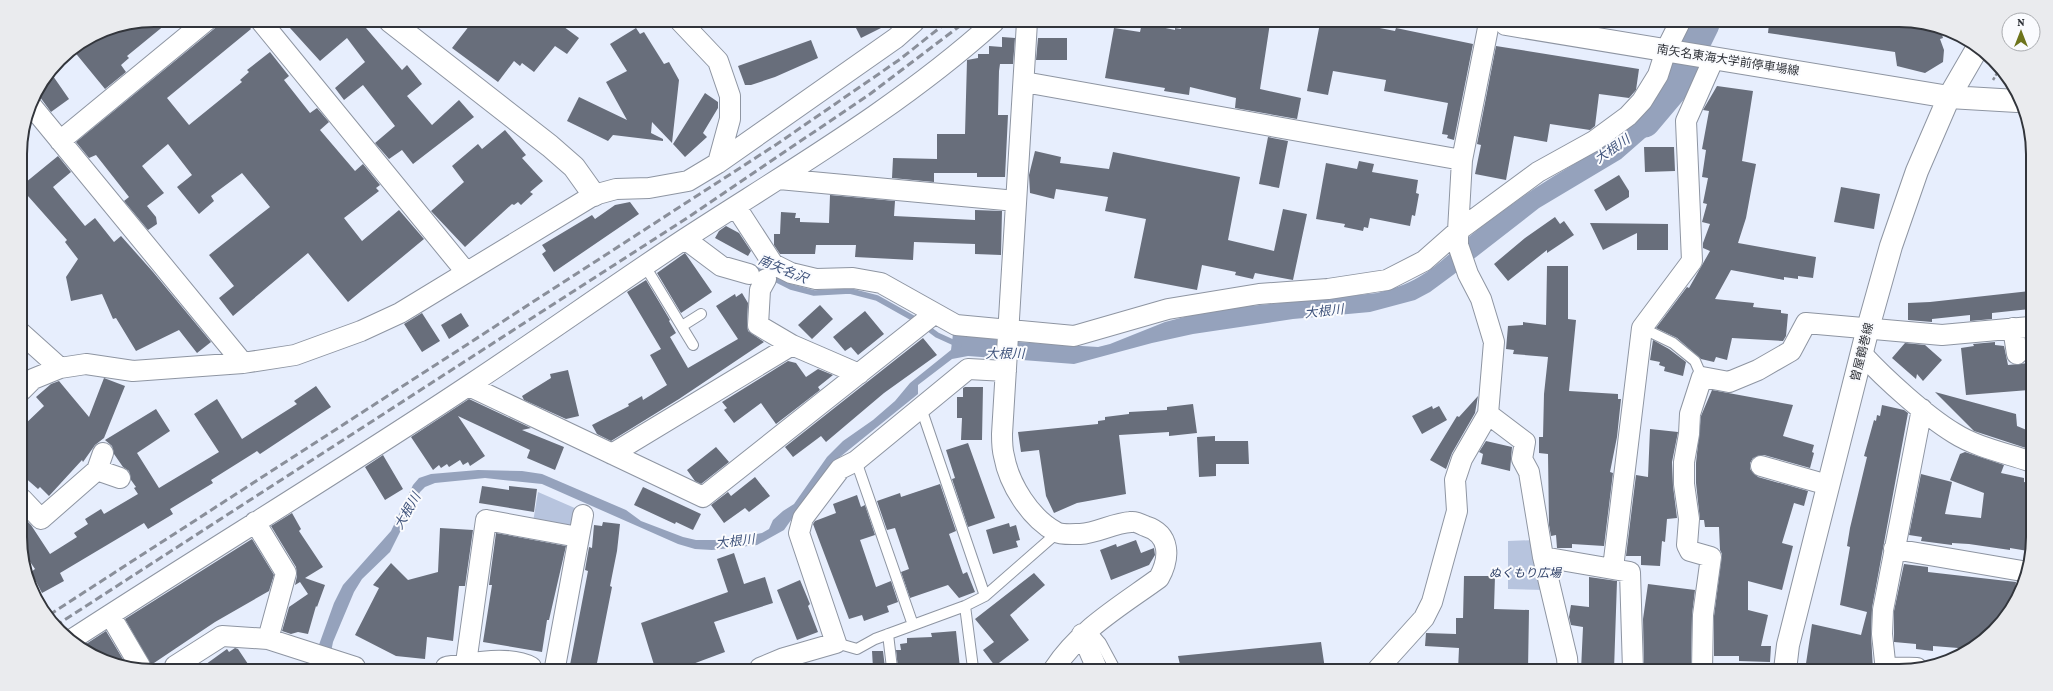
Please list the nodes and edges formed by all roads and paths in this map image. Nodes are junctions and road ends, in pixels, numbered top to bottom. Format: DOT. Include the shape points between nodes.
graph roads {
  1 [pos="198,27"];
  2 [pos="266,27"];
  3 [pos="398,27"];
  4 [pos="686,27"];
  5 [pos="908,27"];
  6 [pos="988,27"];
  7 [pos="1027,27"];
  8 [pos="1488,27"];
  9 [pos="1524,27"];
  10 [pos="1678,27"];
  11 [pos="1668,51"];
  12 [pos="1975,52"];
  13 [pos="1711,58"];
  14 [pos="1997,74"];
  15 [pos="1024,82"];
  16 [pos="1991,85"];
  17 [pos="1949,97"];
  18 [pos="2014,101"];
  19 [pos="35,110"];
  20 [pos="60,141"];
  21 [pos="1462,160"];
  22 [pos="718,163"];
  23 [pos="779,179"];
  24 [pos="594,195"];
  25 [pos="1016,201"];
  26 [pos="736,207"];
  27 [pos="1458,238"];
  28 [pos="685,239"];
  29 [pos="645,266"];
  30 [pos="466,272"];
  31 [pos="701,314"];
  32 [pos="934,314"];
  33 [pos="682,326"];
  34 [pos="1642,328"];
  35 [pos="1868,328"];
  36 [pos="2021,328"];
  37 [pos="1008,332"];
  38 [pos="27,339"];
  39 [pos="693,345"];
  40 [pos="792,345"];
  41 [pos="1862,354"];
  42 [pos="2017,354"];
  43 [pos="243,363"];
  44 [pos="1006,367"];
  45 [pos="60,368"];
  46 [pos="859,374"];
  47 [pos="1702,377"];
  48 [pos="27,385"];
  49 [pos="469,386"];
  50 [pos="922,408"];
  51 [pos="1922,409"];
  52 [pos="1488,414"];
  53 [pos="612,454"];
  54 [pos="2026,460"];
  55 [pos="856,461"];
  56 [pos="1761,466"];
  57 [pos="120,478"];
  58 [pos="1828,485"];
  59 [pos="27,504"];
  60 [pos="583,515"];
  61 [pos="255,522"];
  62 [pos="1057,533"];
  63 [pos="578,537"];
  64 [pos="1894,549"];
  65 [pos="1543,557"];
  66 [pos="1614,568"];
  67 [pos="2022,571"];
  68 [pos="985,596"];
  69 [pos="965,606"];
  70 [pos="110,615"];
  71 [pos="913,625"];
  72 [pos="1085,632"];
  73 [pos="888,634"];
  74 [pos="76,637"];
  75 [pos="268,639"];
  76 [pos="836,643"];
  77 [pos="299,656"];
  78 [pos="138,663"];
  79 [pos="466,663"];
  80 [pos="178,664"];
  81 [pos="343,664"];
  82 [pos="461,664"];
  83 [pos="520,664"];
  84 [pos="556,664"];
  85 [pos="770,664"];
  86 [pos="892,664"];
  87 [pos="972,664"];
  88 [pos="1057,664"];
  89 [pos="1095,664"];
  90 [pos="1112,664"];
  91 [pos="1383,664"];
  92 [pos="1568,664"];
  93 [pos="1633,664"];
  94 [pos="1702,664"];
  95 [pos="1786,664"];
  96 [pos="1885,664"];
  1 -- 20 [label="street"];
  2 -- 30 [label="street"];
  3 -- 24 [label="main road" via="550,146 574,167"];
  4 -- 22 [label="street" via="718,61 730,96 730,119"];
  5 -- 22 [label="street"];
  6 -- 23 [label="street" via="915,86"];
  7 -- 15 [label="street"];
  8 -- 21 [label="street"];
  9 -- 11 [label="main road, 南矢名東海大学前停車場線"];
  10 -- 11 [label="street"];
  11 -- 13 [label="main road, 南矢名東海大学前停車場線"];
  11 -- 27 [label="street" via="1658,75 1642,101 1628,116 1594,141 1538,172"];
  12 -- 17 [label="main road, 曽屋鶴巻線"];
  13 -- 17 [label="main road, 南矢名東海大学前停車場線"];
  13 -- 34 [label="street" via="1686,121 1692,260"];
  14 -- 16 [label="path"];
  15 -- 21 [label="street"];
  15 -- 25 [label="street"];
  17 -- 18 [label="main road, 南矢名東海大学前停車場線"];
  17 -- 35 [label="main road, 曽屋鶴巻線" via="1918,171 1891,246"];
  19 -- 20 [label="street"];
  20 -- 43 [label="street"];
  21 -- 27 [label="street"];
  22 -- 24 [label="street" via="688,181 649,188 616,189"];
  23 -- 25 [label="street"];
  23 -- 26 [label="street"];
  24 -- 30 [label="street"];
  25 -- 37 [label="street"];
  26 -- 28 [label="street"];
  26 -- 32 [label="street" via="773,264 791,273 816,280 853,278 881,284"];
  27 -- 37 [label="street" via="1387,280 1328,289 1259,294 1168,309 1074,336"];
  27 -- 52 [label="street" via="1468,274 1481,299 1494,342"];
  28 -- 29 [label="street"];
  28 -- 40 [label="street" via="722,266 757,277 760,290 758,325"];
  29 -- 33 [label="lane"];
  29 -- 49 [label="street"];
  30 -- 43 [label="street" via="400,313 361,331 295,355"];
  31 -- 33 [label="lane"];
  32 -- 37 [label="street" via="956,325"];
  32 -- 46 [label="street"];
  33 -- 39 [label="lane"];
  34 -- 47 [label="lane" via="1679,347 1695,361"];
  34 -- 66 [label="street"];
  35 -- 36 [label="street" via="1942,335"];
  35 -- 41 [label="main road, 曽屋鶴巻線"];
  35 -- 47 [label="street" via="1806,323 1791,351 1758,370 1729,382"];
  36 -- 42 [label="street"];
  37 -- 44 [label="street"];
  38 -- 45 [label="street"];
  40 -- 46 [label="street"];
  40 -- 53 [label="street"];
  41 -- 51 [label="street"];
  41 -- 58 [label="main road, 曽屋鶴巻線"];
  43 -- 45 [label="street" via="133,371 86,364"];
  44 -- 50 [label="street" via="968,368"];
  44 -- 62 [label="street" via="1002,434 1004,456 1020,494 1036,516"];
  45 -- 48 [label="street" via="33,379"];
  46 -- 53 [label="street" via="703,497"];
  47 -- 94 [label="street" via="1690,414 1684,484 1689,519 1687,545 1690,551 1711,557 1703,616"];
  49 -- 53 [label="street"];
  49 -- 61 [label="street"];
  50 -- 55 [label="street"];
  50 -- 68 [label="lane"];
  51 -- 54 [label="street" via="1955,434"];
  51 -- 64 [label="street"];
  52 -- 65 [label="street" via="1525,442 1522,459 1529,472"];
  52 -- 91 [label="street" via="1462,459 1455,480 1457,511 1432,602 1424,618"];
  55 -- 71 [label="lane"];
  55 -- 76 [label="street" via="840,469 803,518 799,533"];
  56 -- 58 [label="street"];
  57 -- 59 [label="street" via="100,462 41,519"];
  58 -- 95 [label="main road, 曽屋鶴巻線" via="1788,645"];
  60 -- 63 [label="street"];
  61 -- 70 [label="street"];
  61 -- 75 [label="street" via="286,573"];
  62 -- 68 [label="lane"];
  62 -- 72 [label="street" via="1098,532 1132,522 1153,528 1164,540 1168,554 1159,578"];
  63 -- 79 [label="street" via="486,520"];
  63 -- 84 [label="street"];
  64 -- 67 [label="street"];
  64 -- 96 [label="street" via="1883,610 1882,634"];
  65 -- 66 [label="street"];
  65 -- 92 [label="street"];
  66 -- 93 [label="street" via="1630,572"];
  68 -- 69 [label="lane"];
  69 -- 71 [label="lane"];
  69 -- 87 [label="lane"];
  70 -- 74 [label="street"];
  70 -- 78 [label="street"];
  71 -- 73 [label="lane"];
  72 -- 88 [label="street"];
  72 -- 89 [label="street"];
  72 -- 90 [label="lane" via="1101,643"];
  73 -- 76 [label="lane" via="857,649"];
  73 -- 86 [label="lane"];
  75 -- 77 [label="street"];
  75 -- 80 [label="street" via="222,636"];
  76 -- 85 [label="street"];
  77 -- 81 [label="street"];
  79 -- 82 [label="street"];
  79 -- 83 [label="street" via="500,661"];
}
